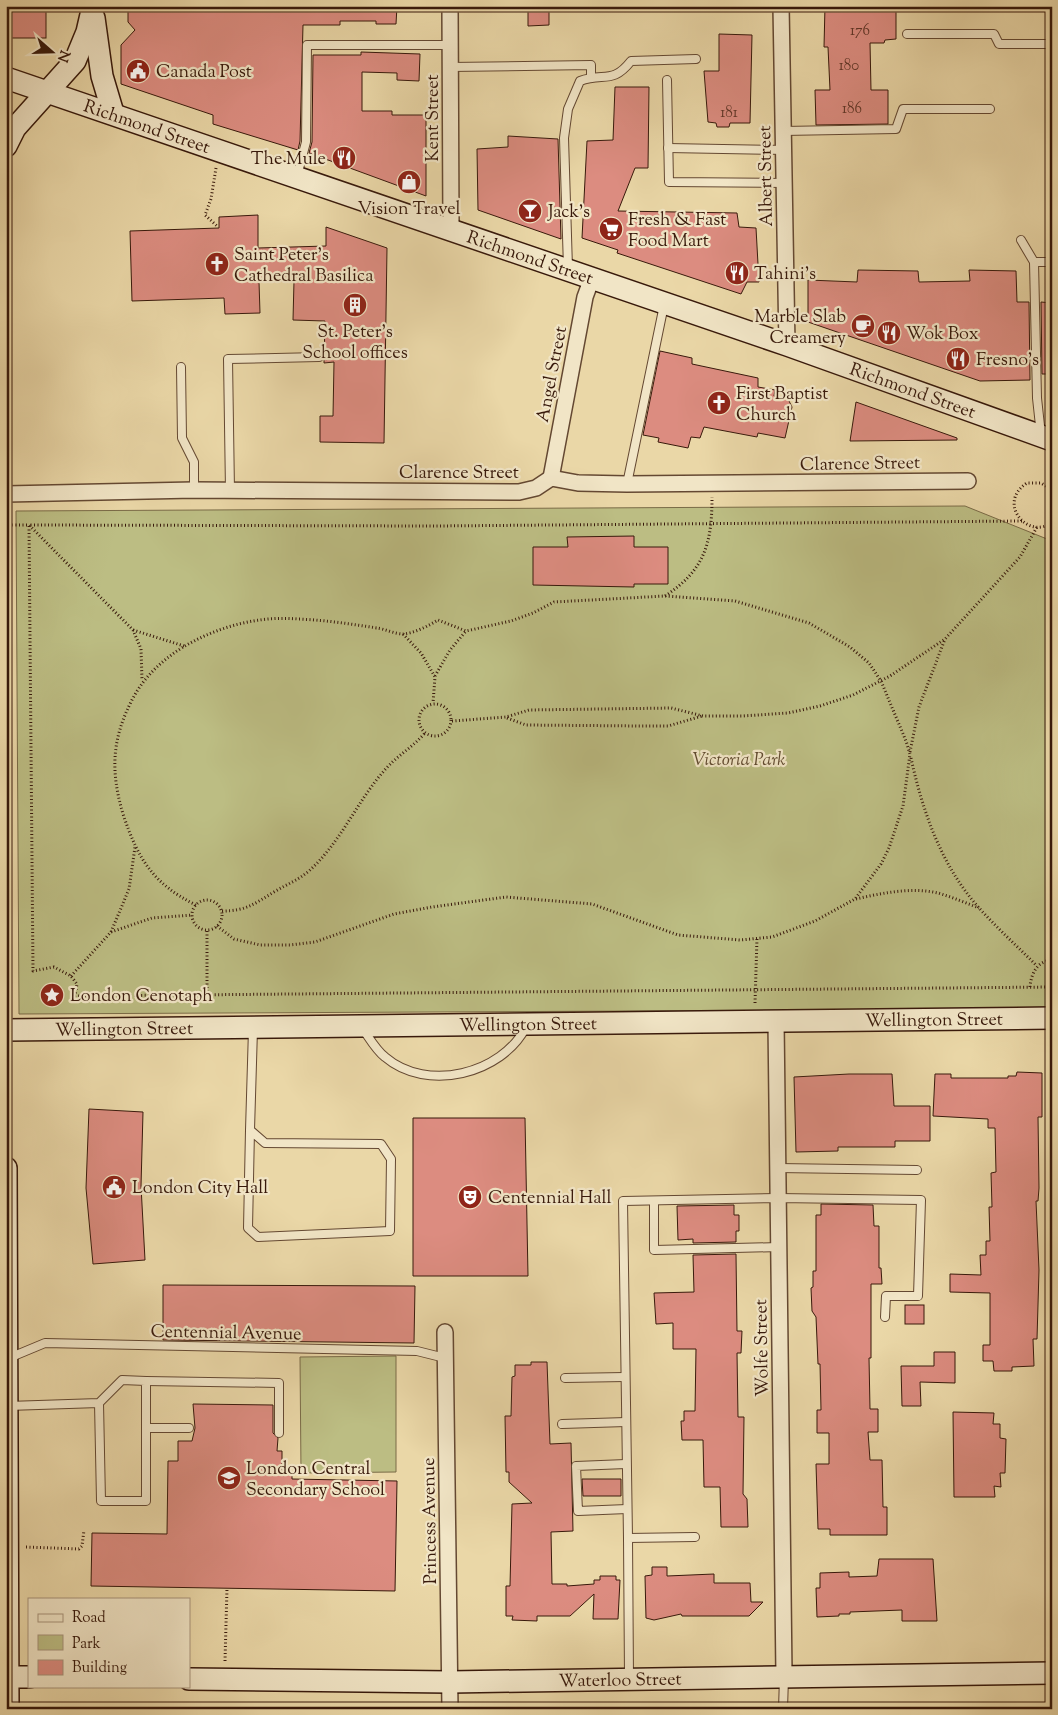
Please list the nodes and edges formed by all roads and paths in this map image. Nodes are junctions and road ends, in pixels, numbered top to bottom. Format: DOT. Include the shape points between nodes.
graph roads {
  1 [pos="450,6"];
  2 [pos="781,6"];
  3 [pos="93,7"];
  4 [pos="907,34"];
  5 [pos="1052,44"];
  6 [pos="450,45"];
  7 [pos="696,59"];
  8 [pos="450,67"];
  9 [pos="591,77"];
  10 [pos="6,78"];
  11 [pos="666,80"];
  12 [pos="49,91"];
  13 [pos="990,109"];
  14 [pos="113,113"];
  15 [pos="783,131"];
  16 [pos="6,146"];
  17 [pos="668,148"];
  18 [pos="220,150"];
  19 [pos="784,150"];
  20 [pos="297,177"];
  21 [pos="784,183"];
  22 [pos="217,226"];
  23 [pos="451,230"];
  24 [pos="1020,240"];
  25 [pos="1034,262"];
  26 [pos="1052,262"];
  27 [pos="568,270"];
  28 [pos="592,278"];
  29 [pos="664,303"];
  30 [pos="787,345"];
  31 [pos="320,357"];
  32 [pos="181,367"];
  33 [pos="1048,441"];
  34 [pos="551,478"];
  35 [pos="968,481"];
  36 [pos="627,484"];
  37 [pos="712,484"];
  38 [pos="194,490"];
  39 [pos="1052,490"];
  40 [pos="230,491"];
  41 [pos="6,494"];
  42 [pos="1022,521"];
  43 [pos="1052,522"];
  44 [pos="712,523"];
  45 [pos="12,525"];
  46 [pos="29,525"];
  47 [pos="1037,527"];
  48 [pos="665,596"];
  49 [pos="133,630"];
  50 [pos="466,631"];
  51 [pos="402,634"];
  52 [pos="945,639"];
  53 [pos="184,646"];
  54 [pos="435,677"];
  55 [pos="881,680"];
  56 [pos="142,681"];
  57 [pos="433,703"];
  58 [pos="703,716"];
  59 [pos="506,717"];
  60 [pos="452,721"];
  61 [pos="425,733"];
  62 [pos="910,754"];
  63 [pos="135,847"];
  64 [pos="855,899"];
  65 [pos="196,905"];
  66 [pos="980,908"];
  67 [pos="222,911"];
  68 [pos="192,915"];
  69 [pos="218,926"];
  70 [pos="207,931"];
  71 [pos="111,932"];
  72 [pos="757,938"];
  73 [pos="1052,960"];
  74 [pos="1037,966"];
  75 [pos="71,976"];
  76 [pos="1030,987"];
  77 [pos="1052,987"];
  78 [pos="756,990"];
  79 [pos="207,994"];
  80 [pos="1052,1018"];
  81 [pos="754,1021"];
  82 [pos="776,1021"];
  83 [pos="529,1023"];
  84 [pos="361,1026"];
  85 [pos="253,1027"];
  86 [pos="6,1030"];
  87 [pos="250,1130"];
  88 [pos="6,1168"];
  89 [pos="778,1168"];
  90 [pos="917,1170"];
  91 [pos="778,1198"];
  92 [pos="654,1201"];
  93 [pos="779,1247"];
  94 [pos="885,1317"];
  95 [pos="445,1332"];
  96 [pos="7,1358"];
  97 [pos="445,1358"];
  98 [pos="625,1377"];
  99 [pos="565,1378"];
  100 [pos="146,1381"];
  101 [pos="99,1403"];
  102 [pos="8,1406"];
  103 [pos="626,1422"];
  104 [pos="562,1424"];
  105 [pos="146,1428"];
  106 [pos="189,1428"];
  107 [pos="279,1433"];
  108 [pos="626,1464"];
  109 [pos="627,1509"];
  110 [pos="84,1530"];
  111 [pos="695,1537"];
  112 [pos="628,1538"];
  113 [pos="8,1546"];
  114 [pos="227,1588"];
  115 [pos="1052,1673"];
  116 [pos="784,1675"];
  117 [pos="14,1677"];
  118 [pos="629,1678"];
  119 [pos="190,1679"];
  120 [pos="224,1679"];
  121 [pos="450,1682"];
  122 [pos="8,1709"];
  123 [pos="450,1709"];
  124 [pos="783,1709"];
  1 -- 6 [label="street, Kent Street"];
  2 -- 15 [label="street, Albert Street"];
  3 -- 12 [label="street" via="76,62"];
  3 -- 14 [label="street" via="102,76"];
  4 -- 5 [label="lane" via="994,34 999,44"];
  6 -- 8 [label="street, Kent Street"];
  6 -- 20 [label="lane" via="307,45 306,142"];
  7 -- 9 [label="lane" via="631,61 611,78"];
  8 -- 9 [label="lane" via="591,65"];
  8 -- 23 [label="street, Kent Street"];
  9 -- 27 [label="lane" via="580,81 568,109 564,138"];
  10 -- 12 [label="street, Richmond Street"];
  11 -- 17 [label="lane"];
  12 -- 14 [label="street, Richmond Street"];
  12 -- 16 [label="street" via="15,128"];
  13 -- 15 [label="lane" via="903,109 896,130"];
  14 -- 18 [label="street, Richmond Street"];
  15 -- 19 [label="street, Albert Street"];
  17 -- 19 [label="lane"];
  17 -- 21 [label="lane" via="669,182"];
  18 -- 20 [label="street, Richmond Street"];
  18 -- 22 [label="path" via="205,215"];
  19 -- 21 [label="street, Albert Street"];
  20 -- 23 [label="street, Richmond Street"];
  21 -- 30 [label="street, Albert Street"];
  23 -- 27 [label="street, Richmond Street"];
  24 -- 25 [label="lane"];
  25 -- 26 [label="lane"];
  25 -- 33 [label="lane" via="1037,398"];
  27 -- 28 [label="street, Richmond Street"];
  28 -- 29 [label="street, Richmond Street"];
  28 -- 34 [label="street, Angel Street" via="584,302"];
  29 -- 30 [label="street, Richmond Street"];
  29 -- 36 [label="lane"];
  30 -- 33 [label="street, Richmond Street"];
  31 -- 40 [label="lane" via="228,358"];
  32 -- 38 [label="lane" via="182,438 194,462"];
  34 -- 36 [label="street, Clarence Street" via="578,483"];
  34 -- 40 [label="street, Clarence Street" via="536,488 519,492"];
  35 -- 37 [label="street, Clarence Street"];
  36 -- 37 [label="street, Clarence Street"];
  37 -- 44 [label="path"];
  38 -- 40 [label="street, Clarence Street"];
  38 -- 41 [label="street, Clarence Street"];
  39 -- 42 [label="path" via="1036,482 1028,483 1016,492 1016,513"];
  42 -- 44 [label="path"];
  42 -- 47 [label="path"];
  43 -- 47 [label="path"];
  44 -- 46 [label="path"];
  44 -- 48 [label="path" via="707,548 698,567 684,584"];
  45 -- 46 [label="path"];
  46 -- 49 [label="path"];
  46 -- 75 [label="path" via="33,971 54,967"];
  47 -- 52 [label="path" via="1020,557"];
  48 -- 50 [label="path" via="554,602 512,621"];
  48 -- 55 [label="path" via="735,601 809,623 850,647 869,663"];
  49 -- 53 [label="path"];
  49 -- 56 [label="path" via="142,649"];
  50 -- 51 [label="path" via="438,620"];
  50 -- 54 [label="path" via="450,650"];
  51 -- 53 [label="path" via="380,628 281,618 236,624"];
  51 -- 54 [label="path" via="421,653"];
  52 -- 55 [label="path"];
  52 -- 62 [label="path" via="919,707"];
  53 -- 56 [label="path"];
  54 -- 57 [label="path"];
  55 -- 58 [label="path" via="853,695 788,713"];
  55 -- 62 [label="path"];
  56 -- 63 [label="path" via="121,721 115,761 117,794"];
  57 -- 60 [label="path" via="449,711"];
  57 -- 61 [label="path" via="419,716 419,724"];
  58 -- 59 [label="path" via="671,708 644,708 529,710"];
  58 -- 59 [label="path" via="668,726 526,725"];
  59 -- 60 [label="path"];
  60 -- 61 [label="path" via="444,734 435,737"];
  61 -- 67 [label="path" via="384,770 324,856 310,870 257,903 239,911"];
  62 -- 64 [label="path" via="904,806 890,848"];
  62 -- 66 [label="path" via="920,800 934,836 956,876"];
  63 -- 65 [label="path" via="158,881"];
  63 -- 71 [label="path" via="129,889"];
  64 -- 66 [label="path" via="887,892 938,893"];
  64 -- 72 [label="path" via="796,929"];
  65 -- 67 [label="path" via="208,900"];
  65 -- 68 [label="path"];
  66 -- 74 [label="path"];
  67 -- 69 [label="path"];
  68 -- 70 [label="path" via="194,924"];
  68 -- 71 [label="path" via="152,918"];
  69 -- 70 [label="path"];
  69 -- 72 [label="path" via="234,939 260,945 290,946 315,942 394,914 506,897 592,904 678,935 740,940"];
  70 -- 79 [label="path"];
  71 -- 75 [label="path"];
  72 -- 78 [label="path"];
  73 -- 74 [label="path"];
  74 -- 76 [label="path"];
  75 -- 79 [label="path" via="77,984 75,996"];
  76 -- 77 [label="path"];
  76 -- 78 [label="path"];
  78 -- 79 [label="path"];
  78 -- 81 [label="path"];
  80 -- 82 [label="street, Wellington Street"];
  81 -- 82 [label="street, Wellington Street"];
  81 -- 83 [label="street, Wellington Street"];
  82 -- 89 [label="street, Wolfe Street"];
  83 -- 84 [label="street, Wellington Street"];
  83 -- 84 [label="lane" via="510,1051 472,1071 451,1075 416,1071 385,1058"];
  84 -- 85 [label="street, Wellington Street"];
  85 -- 86 [label="street, Wellington Street"];
  85 -- 87 [label="lane"];
  87 -- 87 [label="lane" via="265,1143 381,1144 391,1159 390,1230 258,1237 248,1228"];
  88 -- 96 [label="street"];
  89 -- 90 [label="lane"];
  89 -- 91 [label="street, Wolfe Street"];
  91 -- 92 [label="lane"];
  91 -- 93 [label="street, Wolfe Street"];
  91 -- 94 [label="lane" via="921,1200 918,1296 886,1296"];
  92 -- 93 [label="lane" via="654,1250"];
  92 -- 98 [label="lane" via="623,1201"];
  93 -- 116 [label="street, Wolfe Street"];
  95 -- 97 [label="street, Princess Avenue"];
  96 -- 97 [label="lane, Centennial Avenue" via="45,1343 417,1350"];
  96 -- 102 [label="street"];
  97 -- 121 [label="street, Princess Avenue"];
  98 -- 99 [label="lane"];
  98 -- 103 [label="lane"];
  100 -- 101 [label="lane" via="122,1380"];
  100 -- 105 [label="lane"];
  100 -- 107 [label="lane" via="279,1383"];
  101 -- 102 [label="lane"];
  101 -- 105 [label="lane" via="101,1501 146,1501"];
  102 -- 113 [label="street"];
  103 -- 104 [label="lane"];
  103 -- 108 [label="lane"];
  105 -- 106 [label="lane"];
  108 -- 109 [label="lane"];
  108 -- 109 [label="lane" via="576,1466 578,1511"];
  109 -- 112 [label="lane"];
  110 -- 113 [label="path" via="79,1549"];
  111 -- 112 [label="lane"];
  112 -- 118 [label="lane"];
  113 -- 117 [label="street"];
  114 -- 120 [label="path"];
  115 -- 116 [label="street, Waterloo Street"];
  116 -- 118 [label="street, Waterloo Street"];
  116 -- 124 [label="lane"];
  117 -- 122 [label="street"];
  118 -- 121 [label="street, Waterloo Street"];
  119 -- 120 [label="street, Waterloo Street"];
  120 -- 121 [label="street, Waterloo Street"];
  121 -- 123 [label="street, Princess Avenue"];
}
